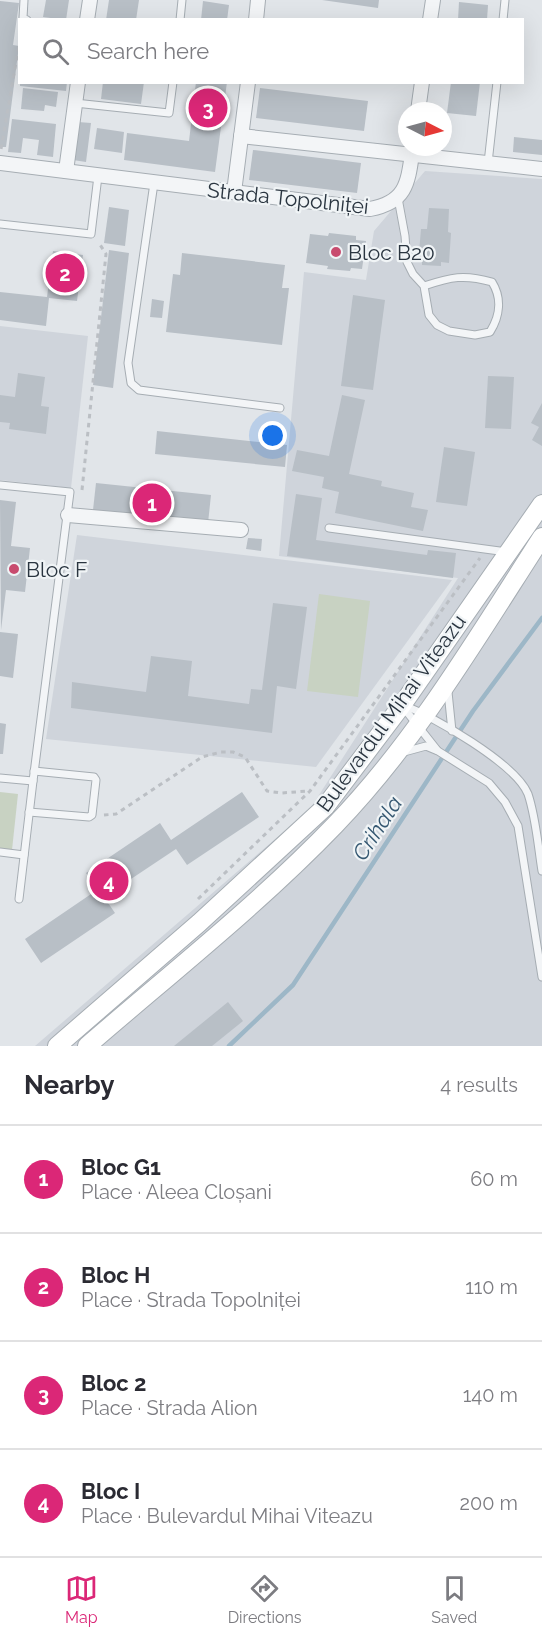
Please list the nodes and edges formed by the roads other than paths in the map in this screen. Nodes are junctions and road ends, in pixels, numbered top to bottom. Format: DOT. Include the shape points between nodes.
graph roads {
  1 [pos="24,0"];
  2 [pos="90,0"];
  3 [pos="182,0"];
  4 [pos="258,0"];
  5 [pos="433,0"];
  6 [pos="505,0"];
  7 [pos="23,18"];
  8 [pos="87,18"];
  9 [pos="180,18"];
  10 [pos="256,18"];
  11 [pos="430,18"];
  12 [pos="503,18"];
  13 [pos="78,84"];
  14 [pos="172,84"];
  15 [pos="248,84"];
  16 [pos="422,84"];
  17 [pos="497,84"];
  18 [pos="419,102"];
  19 [pos="75,103"];
  20 [pos="242,136"];
  21 [pos="398,150"];
  22 [pos="411,156"];
  23 [pos="444,156"];
  24 [pos="0,163"];
  25 [pos="488,163"];
  26 [pos="542,169"];
  27 [pos="66,171"];
  28 [pos="98,176"];
  29 [pos="154,183"];
  30 [pos="234,192"];
  31 [pos="398,198"];
  32 [pos="0,224"];
  33 [pos="424,286"];
  34 [pos="280,408"];
  35 [pos="0,485"];
  36 [pos="539,514"];
  37 [pos="73,516"];
  38 [pos="329,528"];
  39 [pos="241,530"];
  40 [pos="542,537"];
  41 [pos="507,552"];
  42 [pos="450,679"];
  43 [pos="402,705"];
  44 [pos="422,720"];
  45 [pos="452,731"];
  46 [pos="438,751"];
  47 [pos="390,760"];
  48 [pos="34,771"];
  49 [pos="0,778"];
  50 [pos="33,781"];
  51 [pos="29,812"];
  52 [pos="0,852"];
  53 [pos="24,855"];
  54 [pos="542,871"];
  55 [pos="19,899"];
  56 [pos="161,955"];
  57 [pos="174,971"];
  58 [pos="542,976"];
  59 [pos="57,1046"];
  60 [pos="87,1046"];
  1 -- 7 [label="lane"];
  2 -- 8 [label="street"];
  3 -- 9 [label="lane"];
  4 -- 10 [label="street"];
  5 -- 11 [label="street"];
  6 -- 12 [label="lane"];
  13 -- 19 [label="street"];
  14 -- 19 [label="lane" via="169,112"];
  15 -- 20 [label="street"];
  16 -- 18 [label="street"];
  17 -- 25 [label="lane"];
  19 -- 27 [label="street"];
  20 -- 21 [label="street"];
  20 -- 30 [label="street"];
  22 -- 31 [label="street, Strada Topolniței" via="406,187"];
  23 -- 25 [label="street"];
  24 -- 27 [label="street, Strada Topolniței"];
  25 -- 26 [label="street"];
  27 -- 28 [label="street, Strada Topolniței"];
  28 -- 29 [label="street, Strada Topolniței"];
  28 -- 32 [label="lane" via="91,234"];
  29 -- 30 [label="street, Strada Topolniței"];
  29 -- 34 [label="lane" via="128,363 131,383 140,390"];
  30 -- 31 [label="street, Strada Topolniței" via="370,209 387,206"];
  31 -- 33 [label="lane" via="407,262"];
  33 -- 33 [label="lane" via="429,315 437,325 475,335 490,332 496,321 500,293 492,282 473,276 448,278"];
  35 -- 37 [label="lane" via="70,492"];
  36 -- 41 [label="main road, Bulevardul Mihai Viteazu"];
  37 -- 39 [label="street"];
  37 -- 48 [label="lane"];
  38 -- 41 [label="lane"];
  40 -- 42 [label="main road, Bulevardul Mihai Viteazu"];
  41 -- 43 [label="main road, Bulevardul Mihai Viteazu"];
  42 -- 44 [label="main road, Bulevardul Mihai Viteazu"];
  42 -- 45 [label="lane" via="447,696"];
  43 -- 44 [label="lane"];
  43 -- 44 [label="lane"];
  43 -- 56 [label="main road, Bulevardul Mihai Viteazu" via="325,807"];
  44 -- 45 [label="lane"];
  44 -- 46 [label="lane"];
  44 -- 47 [label="main road, Bulevardul Mihai Viteazu"];
  45 -- 54 [label="lane" via="518,778 527,793"];
  46 -- 47 [label="lane" via="426,746"];
  46 -- 58 [label="lane" via="489,783 518,826"];
  47 -- 57 [label="main road, Bulevardul Mihai Viteazu" via="335,825 245,911"];
  48 -- 50 [label="lane"];
  48 -- 51 [label="lane" via="94,777 92,814 89,817"];
  49 -- 50 [label="lane"];
  50 -- 51 [label="lane"];
  51 -- 53 [label="lane"];
  52 -- 53 [label="lane"];
  53 -- 55 [label="lane"];
  56 -- 57 [label="main road"];
  56 -- 59 [label="main road, Bulevardul Mihai Viteazu"];
  57 -- 60 [label="main road, Bulevardul Mihai Viteazu"];
}
